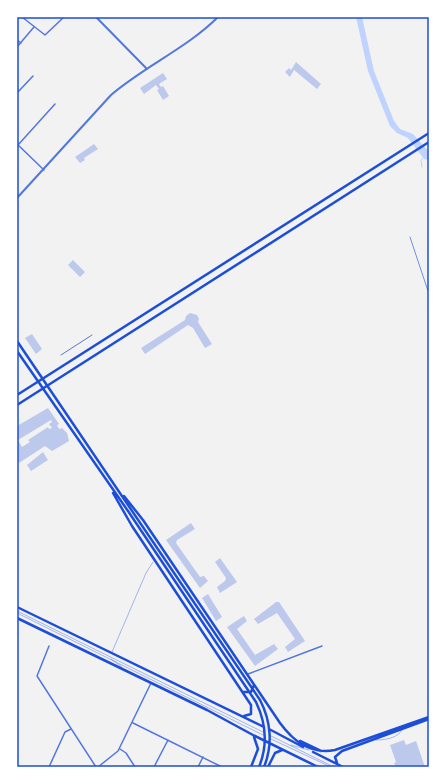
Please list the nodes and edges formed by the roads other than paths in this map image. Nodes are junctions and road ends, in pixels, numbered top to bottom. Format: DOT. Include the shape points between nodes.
graph roads {
  1 [pos="22,17"];
  2 [pos="64,17"];
  3 [pos="96,17"];
  4 [pos="218,17"];
  5 [pos="34,27"];
  6 [pos="17,40"];
  7 [pos="21,43"];
  8 [pos="17,47"];
  9 [pos="147,69"];
  10 [pos="33,76"];
  11 [pos="17,93"];
  12 [pos="55,104"];
  13 [pos="429,133"];
  14 [pos="429,142"];
  15 [pos="17,144"];
  16 [pos="397,152"];
  17 [pos="401,159"];
  18 [pos="44,170"];
  19 [pos="17,198"];
  20 [pos="159,304"];
  21 [pos="163,311"];
  22 [pos="92,335"];
  23 [pos="17,341"];
  24 [pos="17,351"];
  25 [pos="61,355"];
  26 [pos="43,379"];
  27 [pos="38,382"];
  28 [pos="47,386"];
  29 [pos="42,389"];
  30 [pos="17,395"];
  31 [pos="17,405"];
  32 [pos="77,429"];
  33 [pos="72,431"];
  34 [pos="108,473"];
  35 [pos="104,477"];
  36 [pos="154,560"];
  37 [pos="17,607"];
  38 [pos="17,611"];
  39 [pos="17,613"];
  40 [pos="17,618"];
  41 [pos="79,641"];
  42 [pos="77,642"];
  43 [pos="49,646"];
  44 [pos="322,646"];
  45 [pos="76,648"];
  46 [pos="111,653"];
  47 [pos="110,658"];
  48 [pos="128,672"];
  49 [pos="248,674"];
  50 [pos="151,683"];
  51 [pos="254,684"];
  52 [pos="242,692"];
  53 [pos="244,716"];
  54 [pos="429,718"];
  55 [pos="132,723"];
  56 [pos="71,729"];
  57 [pos="252,735"];
  58 [pos="295,739"];
  59 [pos="168,740"];
  60 [pos="288,744"];
  61 [pos="120,749"];
  62 [pos="309,750"];
  63 [pos="285,751"];
  64 [pos="329,752"];
  65 [pos="203,757"];
  66 [pos="310,763"];
  67 [pos="49,767"];
  68 [pos="97,767"];
  69 [pos="135,767"];
  70 [pos="154,767"];
  71 [pos="198,767"];
  72 [pos="222,767"];
  73 [pos="251,767"];
  74 [pos="259,767"];
  75 [pos="264,767"];
  76 [pos="268,767"];
  77 [pos="318,767"];
  78 [pos="325,767"];
  79 [pos="331,767"];
  80 [pos="334,767"];
  81 [pos="344,767"];
  1 -- 5 [label="street"];
  2 -- 5 [label="street" via="45,35"];
  3 -- 9 [label="street"];
  4 -- 9 [label="street" via="202,32"];
  5 -- 7 [label="street"];
  6 -- 7 [label="street"];
  7 -- 8 [label="street"];
  9 -- 18 [label="street" via="112,95"];
  10 -- 11 [label="street"];
  12 -- 15 [label="street"];
  13 -- 16 [label="main road"];
  14 -- 17 [label="main road"];
  15 -- 18 [label="street"];
  16 -- 17 [label="main road" via="401,154"];
  16 -- 20 [label="main road"];
  17 -- 21 [label="main road"];
  18 -- 19 [label="street"];
  20 -- 21 [label="main road" via="159,309"];
  20 -- 26 [label="main road"];
  21 -- 28 [label="main road"];
  22 -- 25 [label="street"];
  23 -- 26 [label="main road"];
  24 -- 27 [label="main road"];
  26 -- 27 [label="main road"];
  26 -- 28 [label="main road"];
  27 -- 29 [label="main road"];
  27 -- 30 [label="main road"];
  28 -- 29 [label="main road"];
  28 -- 32 [label="main road"];
  29 -- 31 [label="main road"];
  29 -- 33 [label="main road"];
  32 -- 33 [label="main road" via="74,428"];
  32 -- 34 [label="main road"];
  33 -- 35 [label="main road"];
  34 -- 49 [label="main road"];
  34 -- 75 [label="main road" via="263,706 270,735 269,752"];
  35 -- 36 [label="main road"];
  35 -- 74 [label="main road" via="252,695 264,727 264,752"];
  36 -- 46 [label="lane" via="146,572"];
  36 -- 52 [label="main road"];
  37 -- 46 [label="main road"];
  38 -- 41 [label="lane"];
  39 -- 42 [label="lane"];
  40 -- 45 [label="main road"];
  41 -- 42 [label="lane"];
  41 -- 60 [label="lane"];
  42 -- 45 [label="lane"];
  42 -- 47 [label="lane"];
  43 -- 56 [label="street" via="36,675"];
  44 -- 49 [label="street"];
  45 -- 48 [label="main road"];
  46 -- 53 [label="main road"];
  47 -- 48 [label="lane"];
  47 -- 79 [label="lane"];
  48 -- 50 [label="main road"];
  49 -- 51 [label="main road"];
  50 -- 55 [label="street"];
  50 -- 57 [label="main road"];
  51 -- 52 [label="main road" via="251,692"];
  51 -- 58 [label="main road" via="282,727"];
  52 -- 53 [label="main road" via="252,710 250,715"];
  53 -- 62 [label="main road"];
  54 -- 64 [label="main road"];
  54 -- 81 [label="main road" via="338,753 335,757 336,762"];
  55 -- 59 [label="street"];
  55 -- 61 [label="street"];
  56 -- 67 [label="street" via="65,732"];
  56 -- 68 [label="street"];
  57 -- 63 [label="main road"];
  57 -- 73 [label="main road" via="258,747"];
  58 -- 62 [label="main road"];
  58 -- 64 [label="main road"];
  59 -- 65 [label="street"];
  59 -- 70 [label="street"];
  60 -- 62 [label="lane"];
  60 -- 80 [label="lane"];
  61 -- 68 [label="street" via="115,756"];
  61 -- 69 [label="street" via="126,752"];
  62 -- 64 [label="main road"];
  62 -- 81 [label="main road"];
  63 -- 66 [label="main road"];
  63 -- 76 [label="main road" via="280,750 276,753"];
  65 -- 71 [label="street"];
  65 -- 72 [label="street"];
  66 -- 77 [label="main road"];
  66 -- 78 [label="lane"];
}
